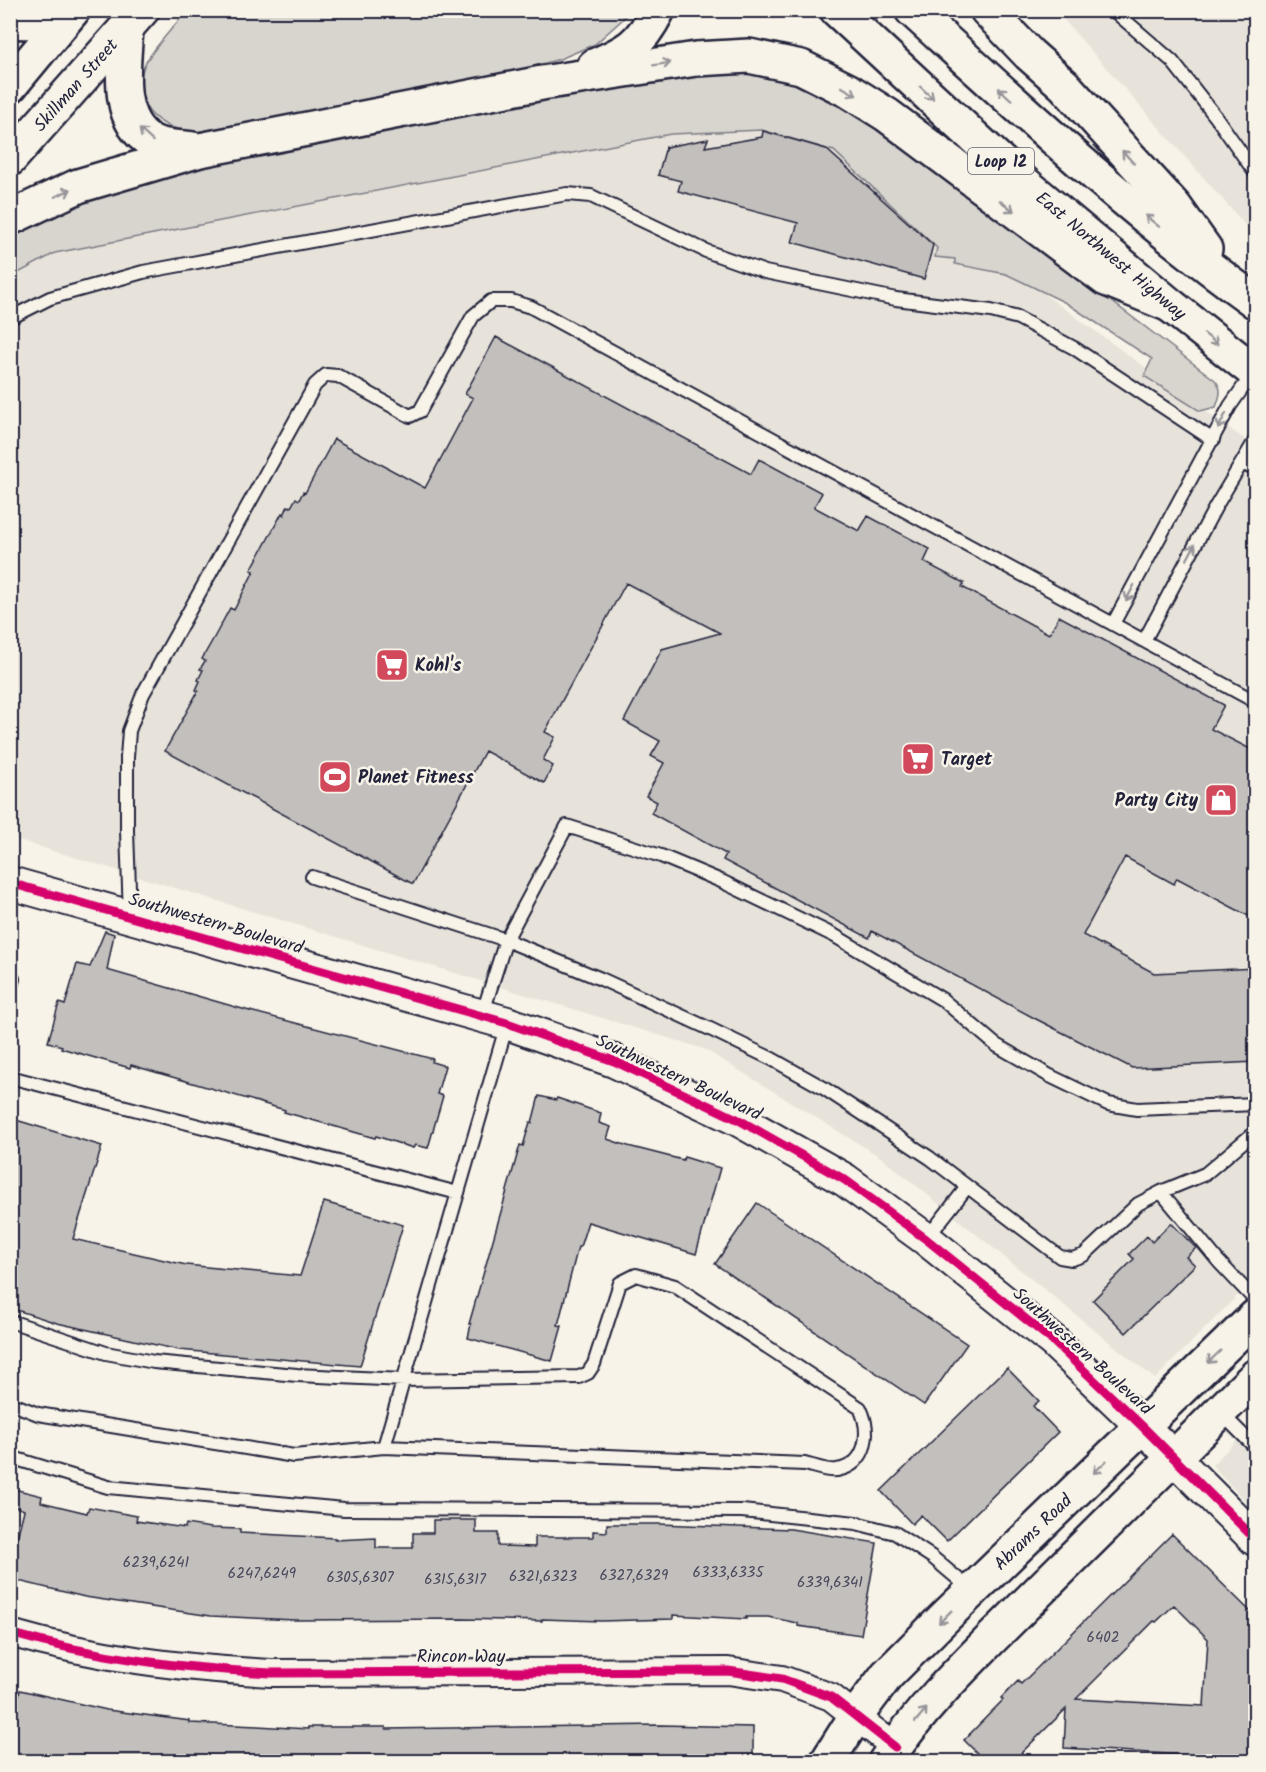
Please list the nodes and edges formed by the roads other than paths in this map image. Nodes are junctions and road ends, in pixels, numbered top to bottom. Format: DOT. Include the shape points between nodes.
graph roads {
  1 [pos="64,10"];
  2 [pos="73,10"];
  3 [pos="658,10"];
  4 [pos="837,10"];
  5 [pos="912,10"];
  6 [pos="987,10"];
  7 [pos="1113,10"];
  8 [pos="134,20"];
  9 [pos="10,21"];
  10 [pos="542,83"];
  11 [pos="10,86"];
  12 [pos="200,150"];
  13 [pos="10,159"];
  14 [pos="1256,174"];
  15 [pos="10,218"];
  16 [pos="1243,293"];
  17 [pos="1170,305"];
  18 [pos="10,318"];
  19 [pos="1255,372"];
  20 [pos="1256,439"];
  21 [pos="1213,440"];
  22 [pos="1242,463"];
  23 [pos="1256,470"];
  24 [pos="1113,624"];
  25 [pos="1144,641"];
  26 [pos="1256,702"];
  27 [pos="312,877"];
  28 [pos="10,883"];
  29 [pos="130,916"];
  30 [pos="506,940"];
  31 [pos="10,978"];
  32 [pos="10,988"];
  33 [pos="495,1019"];
  34 [pos="10,1077"];
  35 [pos="1256,1104"];
  36 [pos="1256,1131"];
  37 [pos="967,1186"];
  38 [pos="1161,1192"];
  39 [pos="458,1193"];
  40 [pos="926,1239"];
  41 [pos="1256,1301"];
  42 [pos="1256,1316"];
  43 [pos="10,1321"];
  44 [pos="1256,1376"];
  45 [pos="404,1380"];
  46 [pos="10,1403"];
  47 [pos="1219,1412"];
  48 [pos="1142,1426"];
  49 [pos="384,1447"];
  50 [pos="1256,1448"];
  51 [pos="1172,1456"];
  52 [pos="10,1457"];
  53 [pos="1256,1540"];
  54 [pos="971,1591"];
  55 [pos="10,1633"];
  56 [pos="856,1716"];
  57 [pos="890,1754"];
  58 [pos="827,1761"];
  1 -- 9 [label="main road" via="53,18 33,23"];
  2 -- 11 [label="main road"];
  3 -- 10 [label="main road" via="646,33 622,54"];
  4 -- 17 [label="main road, East Northwest Highway / Loop 12, one-way" via="1017,177"];
  16 -- 5 [label="main road, Loop 12, one-way" via="1079,160"];
  16 -- 6 [label="main road, one-way" via="1175,207 1064,85"];
  7 -- 14 [label="lane" via="1172,61"];
  12 -- 8 [label="main road, one-way" via="151,141 125,106 123,78"];
  8 -- 13 [label="main road, Skillman Street"];
  10 -- 12 [label="main road"];
  10 -- 17 [label="main road, one-way" via="696,58 749,56 801,67 887,115 1106,279"];
  15 -- 12 [label="main road, one-way" via="78,186"];
  17 -- 19 [label="main road, East Northwest Highway / Loop 12, one-way"];
  18 -- 21 [label="lane" via="50,298 143,272 567,194 591,196 706,251 765,272 896,299 1018,318 1074,348"];
  19 -- 21 [label="lane, one-way" via="1230,406"];
  20 -- 22 [label="lane"];
  21 -- 24 [label="lane, one-way"];
  22 -- 23 [label="lane"];
  25 -- 22 [label="lane, one-way"];
  24 -- 25 [label="lane"];
  24 -- 29 [label="lane" via="531,307 491,301 473,316 420,411 410,416 338,376 326,375 315,385 147,686 129,730"];
  25 -- 26 [label="lane"];
  27 -- 30 [label="lane"];
  28 -- 29 [label="street, Southwestern Boulevard"];
  29 -- 33 [label="street, Southwestern Boulevard"];
  30 -- 33 [label="lane"];
  30 -- 35 [label="lane" via="567,826 661,856 764,900 835,936 943,1000 996,1045 1108,1104 1137,1108"];
  30 -- 37 [label="lane" via="601,979 772,1059 878,1122"];
  31 -- 32 [label="lane"];
  33 -- 39 [label="lane"];
  33 -- 40 [label="street, Southwestern Boulevard" via="614,1061 739,1120 845,1180"];
  34 -- 39 [label="lane"];
  36 -- 38 [label="lane" via="1206,1174"];
  37 -- 38 [label="lane" via="1060,1257 1072,1259 1084,1255 1138,1204"];
  37 -- 40 [label="lane"];
  38 -- 41 [label="lane" via="1218,1262"];
  39 -- 45 [label="lane"];
  40 -- 48 [label="street, Southwestern Boulevard" via="1053,1341"];
  42 -- 48 [label="main road, Abrams Road, one-way"];
  43 -- 45 [label="lane" via="106,1353 154,1362"];
  44 -- 47 [label="main road"];
  45 -- 49 [label="lane"];
  45 -- 49 [label="lane" via="579,1377 588,1373 621,1283 636,1275 675,1286 860,1408 867,1433 858,1457 836,1471 804,1464"];
  46 -- 49 [label="lane" via="38,1413 294,1456"];
  47 -- 50 [label="lane"];
  47 -- 51 [label="main road"];
  48 -- 51 [label="street, Southwestern Boulevard"];
  48 -- 54 [label="main road, Abrams Road, one-way"];
  51 -- 53 [label="street, Southwestern Boulevard"];
  57 -- 51 [label="main road, one-way" via="952,1679"];
  52 -- 54 [label="lane" via="108,1487 344,1509 742,1511 856,1523 895,1533 932,1557"];
  54 -- 56 [label="main road, Abrams Road, one-way" via="887,1675"];
  55 -- 56 [label="street, Rincon Way" via="120,1659 271,1673 728,1671 782,1679 831,1697"];
  56 -- 57 [label="street, Rincon Way"];
  56 -- 58 [label="main road, Abrams Road"];
}
